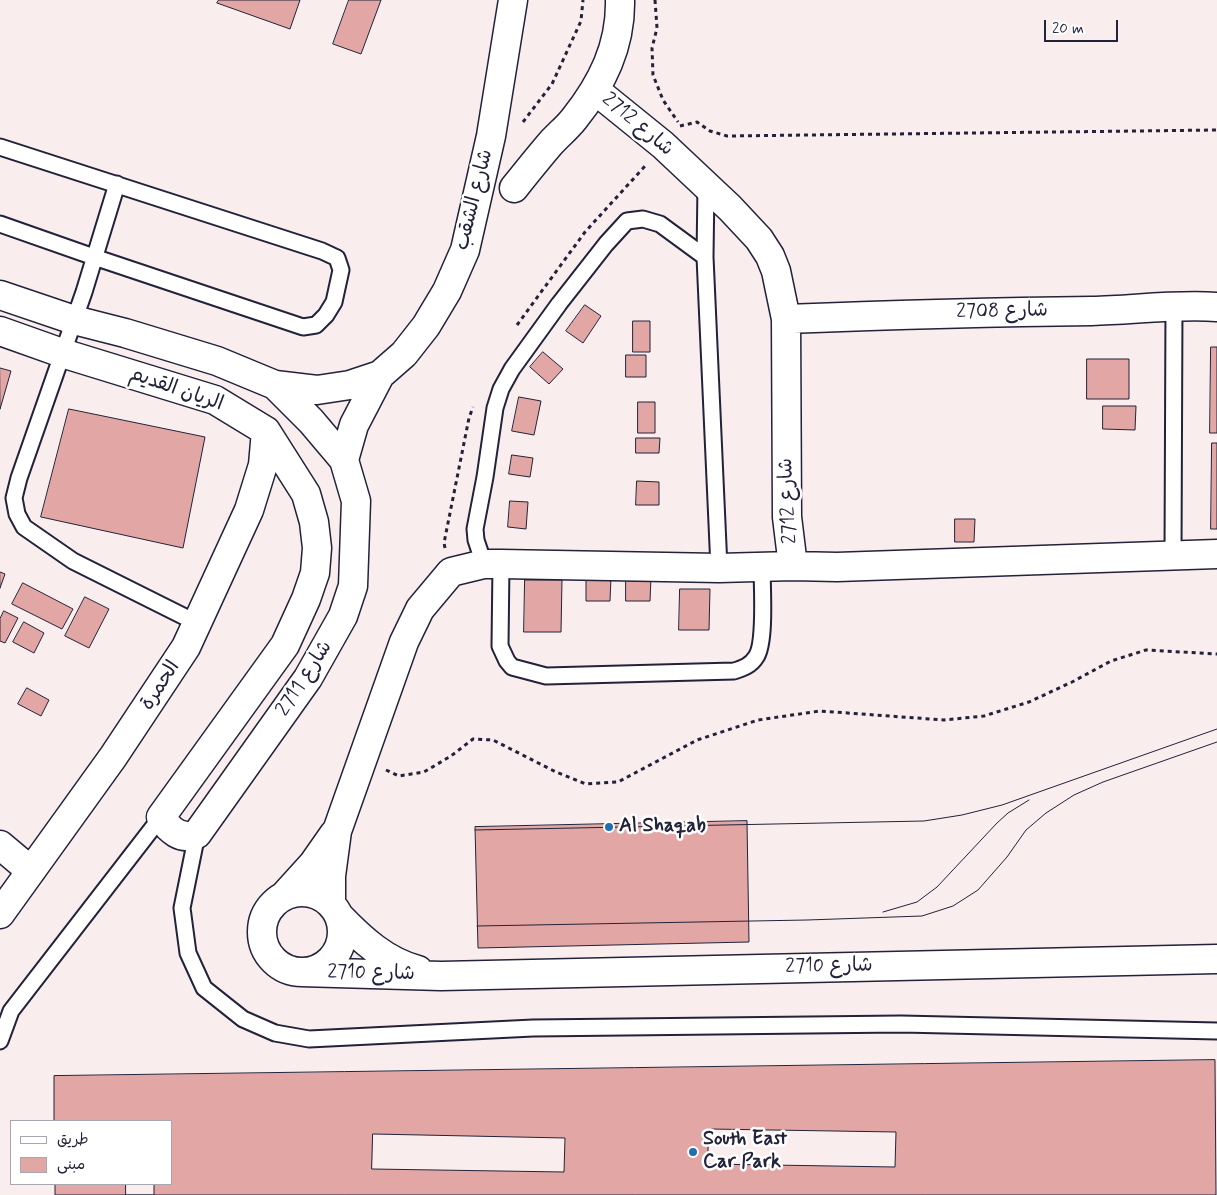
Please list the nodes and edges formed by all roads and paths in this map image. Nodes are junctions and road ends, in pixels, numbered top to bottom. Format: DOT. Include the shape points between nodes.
graph roads {
  1 [pos="513,0"];
  2 [pos="583,0"];
  3 [pos="620,0"];
  4 [pos="655,0"];
  5 [pos="595,90"];
  6 [pos="523,122"];
  7 [pos="681,125"];
  8 [pos="0,147"];
  9 [pos="117,184"];
  10 [pos="706,186"];
  11 [pos="514,188"];
  12 [pos="0,224"];
  13 [pos="94,257"];
  14 [pos="705,258"];
  15 [pos="0,295"];
  16 [pos="1174,306"];
  17 [pos="1217,308"];
  18 [pos="786,319"];
  19 [pos="74,320"];
  20 [pos="0,331"];
  21 [pos="62,353"];
  22 [pos="380,375"];
  23 [pos="275,385"];
  24 [pos="266,431"];
  25 [pos="344,460"];
  26 [pos="1217,554"];
  27 [pos="1173,555"];
  28 [pos="493,564"];
  29 [pos="793,566"];
  30 [pos="762,567"];
  31 [pos="719,568"];
  32 [pos="196,623"];
  33 [pos="161,817"];
  34 [pos="337,831"];
  35 [pos="197,834"];
  36 [pos="0,845"];
  37 [pos="31,871"];
  38 [pos="284,896"];
  39 [pos="335,910"];
  40 [pos="0,914"];
  41 [pos="1217,959"];
  42 [pos="301,972"];
  43 [pos="441,976"];
  44 [pos="1217,1031"];
  45 [pos="0,1041"];
  1 -- 22 [label="street, شارع الشقب" via="491,136 465,250 447,291 426,326 404,354"];
  2 -- 6 [label="path" via="581,21 552,84"];
  3 -- 5 [label="street" via="616,42"];
  4 -- 7 [label="path" via="657,28 652,48 653,75 663,100"];
  5 -- 10 [label="street, شارع 2712" via="663,145"];
  5 -- 11 [label="street" via="574,120"];
  8 -- 9 [label="lane"];
  9 -- 13 [label="lane"];
  9 -- 13 [label="lane" via="338,258 341,270 334,302 316,325 303,327"];
  10 -- 14 [label="lane"];
  10 -- 18 [label="street, شارع 2712" via="759,239 770,256"];
  12 -- 13 [label="lane"];
  13 -- 19 [label="lane"];
  14 -- 28 [label="lane" via="660,224 643,218 627,221 588,266 512,369 495,408 475,529 476,540"];
  14 -- 31 [label="lane"];
  15 -- 19 [label="street, الريان القديم"];
  16 -- 17 [label="street, شارع 2708"];
  16 -- 18 [label="street, شارع 2708"];
  16 -- 27 [label="lane"];
  18 -- 29 [label="street, شارع 2712" via="786,517"];
  19 -- 21 [label="lane"];
  19 -- 23 [label="street, الريان القديم" via="217,361"];
  20 -- 21 [label="street, الريان القديم"];
  21 -- 24 [label="street, الريان القديم" via="215,400"];
  21 -- 32 [label="lane" via="19,478 14,498 17,514 24,526 73,561"];
  22 -- 23 [label="street, شارع الشقب" via="350,385 317,390"];
  22 -- 25 [label="street, شارع الشقب" via="354,425"];
  23 -- 25 [label="street, الريان القديم"];
  24 -- 32 [label="street, الحمرة" via="263,465 249,510"];
  24 -- 33 [label="street, الريان القديم" via="306,494 317,548 315,573 285,645"];
  25 -- 35 [label="street, شارع 2711" via="356,501 353,586 344,616 308,678"];
  26 -- 27 [label="street, شارع 2712"];
  27 -- 29 [label="street, شارع 2712" via="847,567"];
  28 -- 30 [label="lane" via="500,646 507,662 512,667 546,676 734,671 748,666 758,655 762,630"];
  28 -- 31 [label="street"];
  28 -- 34 [label="street" via="451,572 420,609 404,642"];
  29 -- 30 [label="street"];
  30 -- 31 [label="street"];
  32 -- 37 [label="street, الحمرة" via="186,647 166,679"];
  33 -- 35 [label="street" via="173,832 185,837"];
  33 -- 45 [label="lane" via="10,1011"];
  34 -- 38 [label="street"];
  34 -- 39 [label="street" via="331,876"];
  35 -- 44 [label="lane" via="182,908 188,953 204,988 243,1019 275,1032 309,1039 533,1028 901,1024"];
  36 -- 37 [label="street"];
  37 -- 40 [label="street, الحمرة"];
  38 -- 39 [label="street" via="300,892 316,894"];
  38 -- 42 [label="street" via="272,905 265,918 262,933 265,948 274,961 286,969"];
  39 -- 42 [label="street" via="342,932 339,947 330,961 317,969"];
  39 -- 43 [label="street, شارع 2710" via="360,938 385,955 412,968"];
  41 -- 43 [label="street, شارع 2710"];
  42 -- 43 [label="street, شارع 2710"];
}
